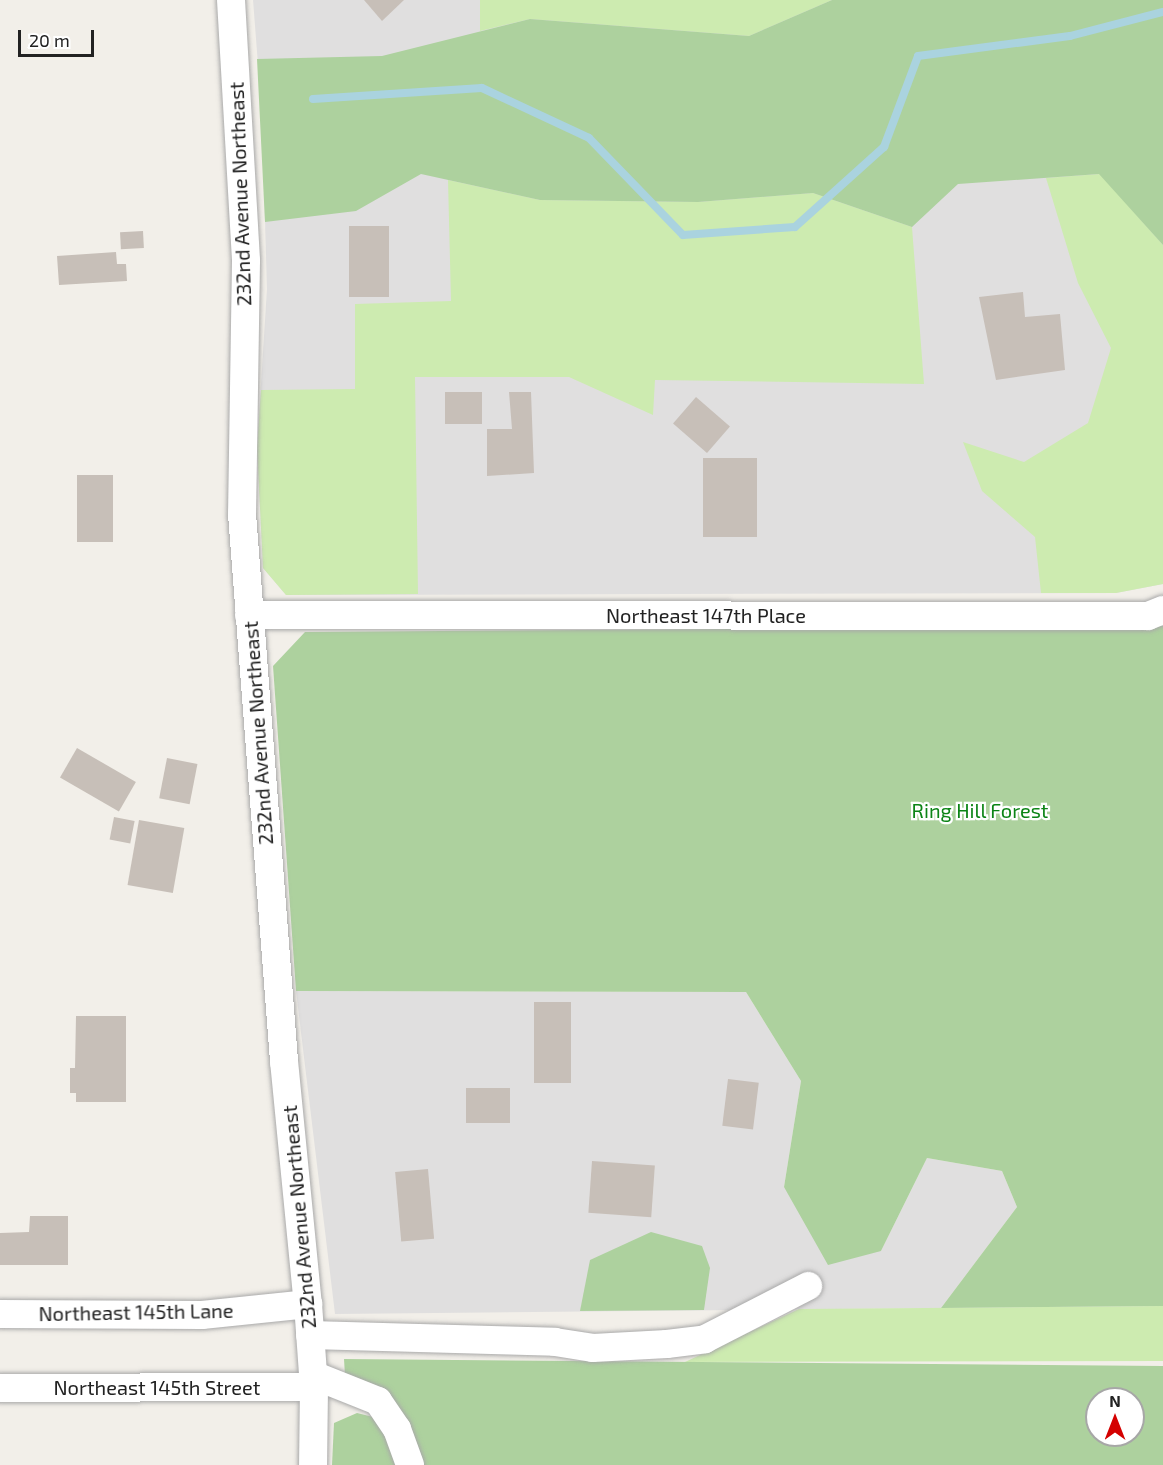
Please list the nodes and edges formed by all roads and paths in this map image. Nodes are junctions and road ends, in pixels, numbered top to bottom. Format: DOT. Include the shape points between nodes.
graph roads {
  1 [pos="231,0"];
  2 [pos="1163,610"];
  3 [pos="249,615"];
  4 [pos="808,1286"];
  5 [pos="308,1304"];
  6 [pos="0,1314"];
  7 [pos="310,1335"];
  8 [pos="313,1381"];
  9 [pos="0,1388"];
  10 [pos="313,1465"];
  11 [pos="410,1465"];
  1 -- 3 [label="street, 232nd Avenue Northeast" via="246,261 241,416"];
  2 -- 3 [label="street, Northeast 147th Place" via="1148,616"];
  3 -- 5 [label="street, 232nd Avenue Northeast"];
  4 -- 7 [label="street" via="705,1339 668,1344 593,1348 555,1342"];
  5 -- 6 [label="street, Northeast 145th Lane" via="202,1315"];
  5 -- 7 [label="street, 232nd Avenue Northeast"];
  7 -- 8 [label="street, 232nd Avenue Northeast"];
  8 -- 9 [label="street, Northeast 145th Street"];
  8 -- 10 [label="street, 232nd Avenue Northeast"];
  8 -- 11 [label="street" via="378,1401 398,1429"];
}
